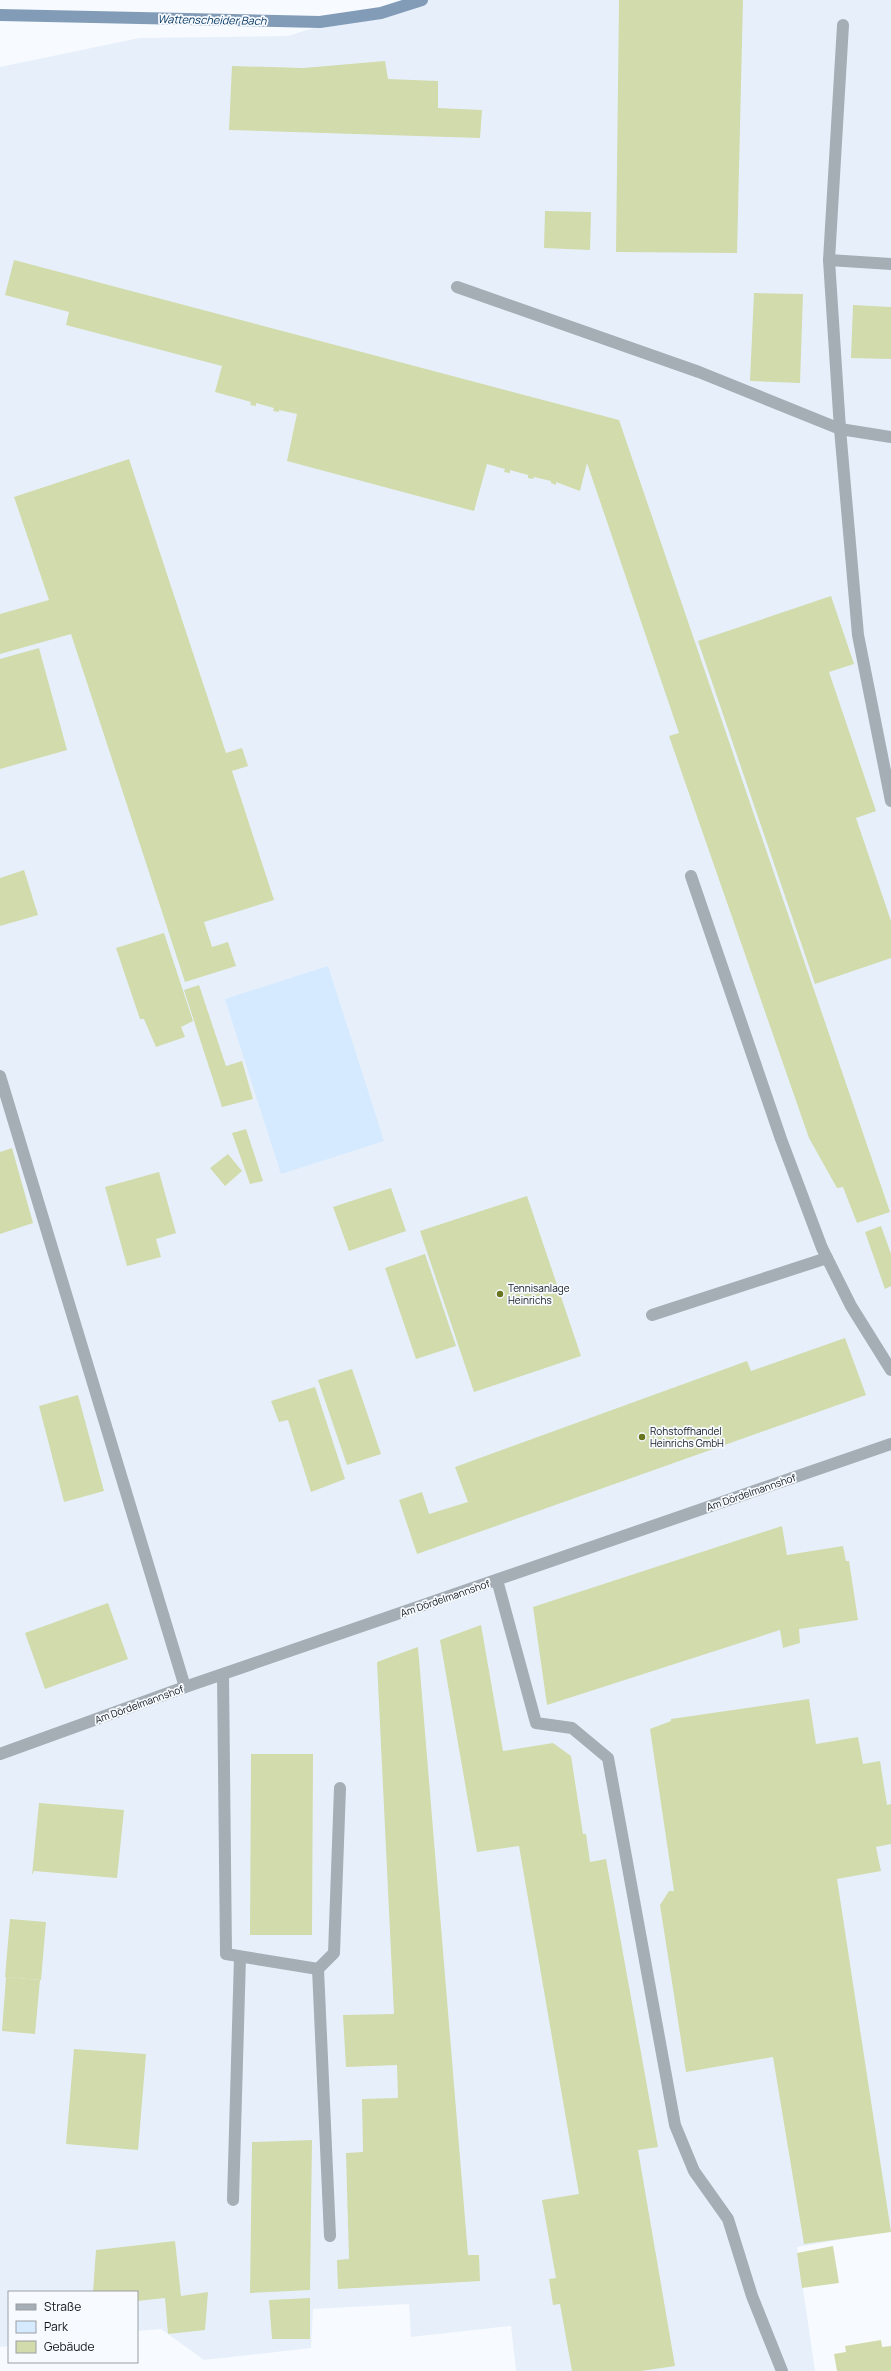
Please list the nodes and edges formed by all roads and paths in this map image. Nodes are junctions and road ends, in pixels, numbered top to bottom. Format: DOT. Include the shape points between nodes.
graph roads {
  1 [pos="843,25"];
  2 [pos="829,260"];
  3 [pos="891,264"];
  4 [pos="457,287"];
  5 [pos="840,429"];
  6 [pos="891,437"];
  7 [pos="891,801"];
  8 [pos="691,876"];
  9 [pos="0,1076"];
  10 [pos="827,1258"];
  11 [pos="652,1315"];
  12 [pos="891,1370"];
  13 [pos="891,1444"];
  14 [pos="497,1580"];
  15 [pos="223,1675"];
  16 [pos="185,1687"];
  17 [pos="0,1754"];
  18 [pos="340,1788"];
  19 [pos="240,1957"];
  20 [pos="318,1969"];
  21 [pos="233,2200"];
  22 [pos="330,2236"];
  23 [pos="782,2371"];
  1 -- 2 [label="street"];
  2 -- 3 [label="street"];
  2 -- 5 [label="street"];
  4 -- 5 [label="street" via="698,372"];
  5 -- 6 [label="street"];
  5 -- 7 [label="street" via="858,635"];
  8 -- 10 [label="street" via="781,1140"];
  9 -- 16 [label="street"];
  10 -- 11 [label="street"];
  10 -- 12 [label="street" via="851,1306"];
  13 -- 14 [label="street, Am Dördelmannshof"];
  14 -- 15 [label="street, Am Dördelmannshof"];
  14 -- 23 [label="street" via="536,1723 572,1728 608,1758 675,2125 694,2171 728,2220 752,2296"];
  15 -- 16 [label="street, Am Dördelmannshof"];
  15 -- 19 [label="street" via="226,1954"];
  16 -- 17 [label="street, Am Dördelmannshof"];
  18 -- 20 [label="street" via="334,1953"];
  19 -- 20 [label="street"];
  19 -- 21 [label="street"];
  20 -- 22 [label="street"];
}
